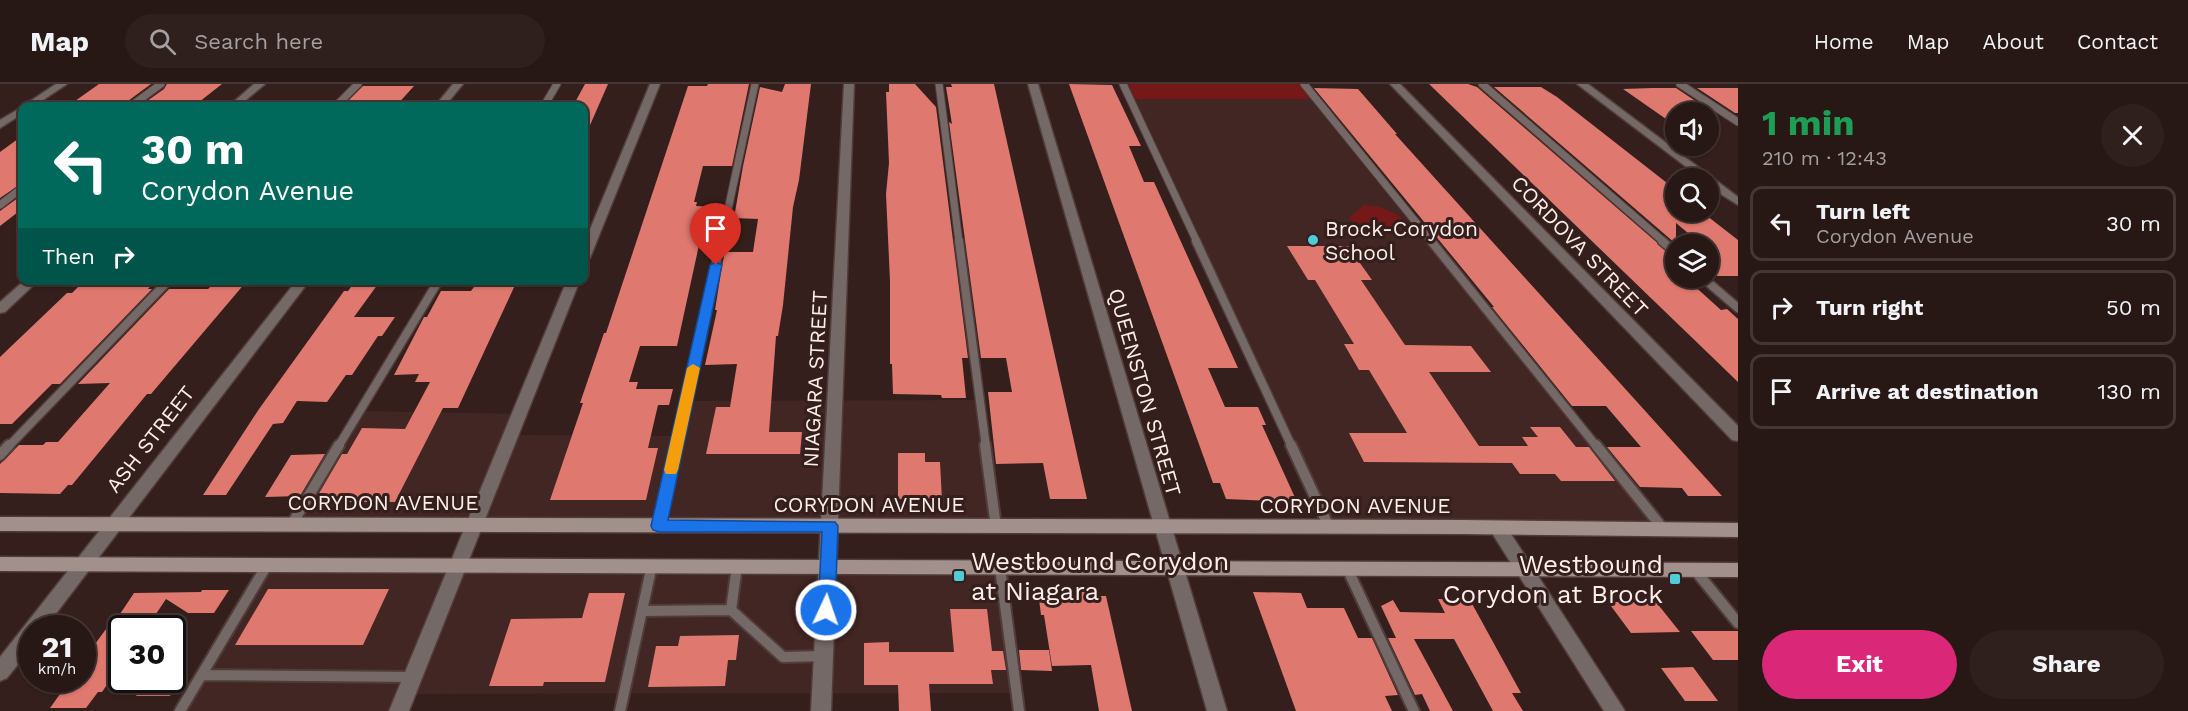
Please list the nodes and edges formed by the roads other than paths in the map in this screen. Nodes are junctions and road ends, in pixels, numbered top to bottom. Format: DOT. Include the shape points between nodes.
graph roads {
  1 [pos="62,84"];
  2 [pos="161,84"];
  3 [pos="260,84"];
  4 [pos="358,84"];
  5 [pos="458,84"];
  6 [pos="557,84"];
  7 [pos="655,84"];
  8 [pos="755,84"];
  9 [pos="849,84"];
  10 [pos="939,84"];
  11 [pos="1033,84"];
  12 [pos="1123,84"];
  13 [pos="1304,84"];
  14 [pos="1395,84"];
  15 [pos="1482,84"];
  16 [pos="1582,84"];
  17 [pos="1680,84"];
  18 [pos="34,102"];
  19 [pos="136,102"];
  20 [pos="239,102"];
  21 [pos="340,102"];
  22 [pos="443,102"];
  23 [pos="546,102"];
  24 [pos="18,113"];
  25 [pos="1738,122"];
  26 [pos="0,125"];
  27 [pos="1693,168"];
  28 [pos="1719,187"];
  29 [pos="18,191"];
  30 [pos="1738,202"];
  31 [pos="0,205"];
  32 [pos="1665,243"];
  33 [pos="588,248"];
  34 [pos="27,285"];
  35 [pos="164,285"];
  36 [pos="300,285"];
  37 [pos="436,285"];
  38 [pos="572,285"];
  39 [pos="1715,288"];
  40 [pos="1738,308"];
  41 [pos="0,309"];
  42 [pos="1738,436"];
  43 [pos="0,455"];
  44 [pos="0,524"];
  45 [pos="114,524"];
  46 [pos="292,524"];
  47 [pos="474,524"];
  48 [pos="659,526"];
  49 [pos="830,526"];
  50 [pos="996,527"];
  51 [pos="1163,527"];
  52 [pos="1329,528"];
  53 [pos="1498,528"];
  54 [pos="1664,530"];
  55 [pos="1738,530"];
  56 [pos="0,564"];
  57 [pos="459,564"];
  58 [pos="84,565"];
  59 [pos="267,565"];
  60 [pos="652,565"];
  61 [pos="737,566"];
  62 [pos="828,566"];
  63 [pos="1000,567"];
  64 [pos="1174,567"];
  65 [pos="1347,568"];
  66 [pos="1524,568"];
  67 [pos="1695,570"];
  68 [pos="1738,570"];
  69 [pos="731,610"];
  70 [pos="642,611"];
  71 [pos="45,615"];
  72 [pos="1738,623"];
  73 [pos="18,649"];
  74 [pos="824,656"];
  75 [pos="0,672"];
  76 [pos="202,675"];
  77 [pos="413,677"];
  78 [pos="180,711"];
  79 [pos="399,711"];
  80 [pos="620,711"];
  81 [pos="821,711"];
  82 [pos="1019,711"];
  83 [pos="1217,711"];
  84 [pos="1414,711"];
  85 [pos="1615,711"];
  1 -- 18 [label="street"];
  2 -- 19 [label="lane"];
  3 -- 20 [label="street"];
  4 -- 21 [label="lane"];
  5 -- 22 [label="street"];
  6 -- 23 [label="lane"];
  7 -- 33 [label="street"];
  8 -- 48 [label="lane"];
  9 -- 49 [label="street, NIAGARA STREET"];
  10 -- 50 [label="lane"];
  11 -- 51 [label="street, QUEENSTON STREET"];
  12 -- 52 [label="lane"];
  13 -- 54 [label="lane"];
  14 -- 42 [label="street, CORDOVA STREET"];
  15 -- 32 [label="lane"];
  16 -- 27 [label="street"];
  17 -- 25 [label="lane"];
  24 -- 26 [label="street"];
  28 -- 30 [label="street"];
  29 -- 31 [label="lane"];
  34 -- 41 [label="street"];
  35 -- 43 [label="lane"];
  36 -- 45 [label="street, ASH STREET"];
  37 -- 46 [label="lane"];
  38 -- 47 [label="street"];
  39 -- 40 [label="lane"];
  44 -- 45 [label="main road, CORYDON AVENUE"];
  45 -- 46 [label="main road, CORYDON AVENUE"];
  45 -- 58 [label="street, ASH STREET"];
  46 -- 47 [label="main road, CORYDON AVENUE"];
  47 -- 48 [label="main road, CORYDON AVENUE"];
  47 -- 57 [label="street"];
  48 -- 49 [label="main road, CORYDON AVENUE"];
  49 -- 50 [label="main road, CORYDON AVENUE"];
  49 -- 62 [label="street, NIAGARA STREET"];
  50 -- 51 [label="main road, CORYDON AVENUE"];
  51 -- 52 [label="main road, CORYDON AVENUE"];
  51 -- 64 [label="street, QUEENSTON STREET"];
  52 -- 53 [label="main road, CORYDON AVENUE"];
  53 -- 54 [label="main road, CORYDON AVENUE"];
  53 -- 66 [label="street"];
  54 -- 55 [label="main road, CORYDON AVENUE"];
  56 -- 58 [label="main road"];
  57 -- 59 [label="main road"];
  57 -- 60 [label="main road"];
  57 -- 77 [label="street"];
  58 -- 59 [label="main road"];
  58 -- 71 [label="street, ASH STREET"];
  59 -- 76 [label="lane"];
  60 -- 61 [label="main road"];
  60 -- 70 [label="lane"];
  61 -- 62 [label="main road"];
  61 -- 69 [label="lane"];
  62 -- 63 [label="main road"];
  62 -- 74 [label="street, NIAGARA STREET"];
  63 -- 64 [label="main road"];
  63 -- 82 [label="lane"];
  64 -- 65 [label="main road"];
  64 -- 83 [label="street, QUEENSTON STREET"];
  65 -- 66 [label="main road"];
  65 -- 84 [label="lane"];
  66 -- 67 [label="main road"];
  66 -- 85 [label="street"];
  67 -- 68 [label="main road"];
  67 -- 72 [label="lane"];
  69 -- 70 [label="lane"];
  69 -- 74 [label="lane" via="783,657"];
  70 -- 80 [label="lane"];
  73 -- 75 [label="street, ASH STREET"];
  74 -- 81 [label="street, NIAGARA STREET"];
  76 -- 77 [label="lane"];
  76 -- 78 [label="lane"];
  77 -- 79 [label="street"];
}
